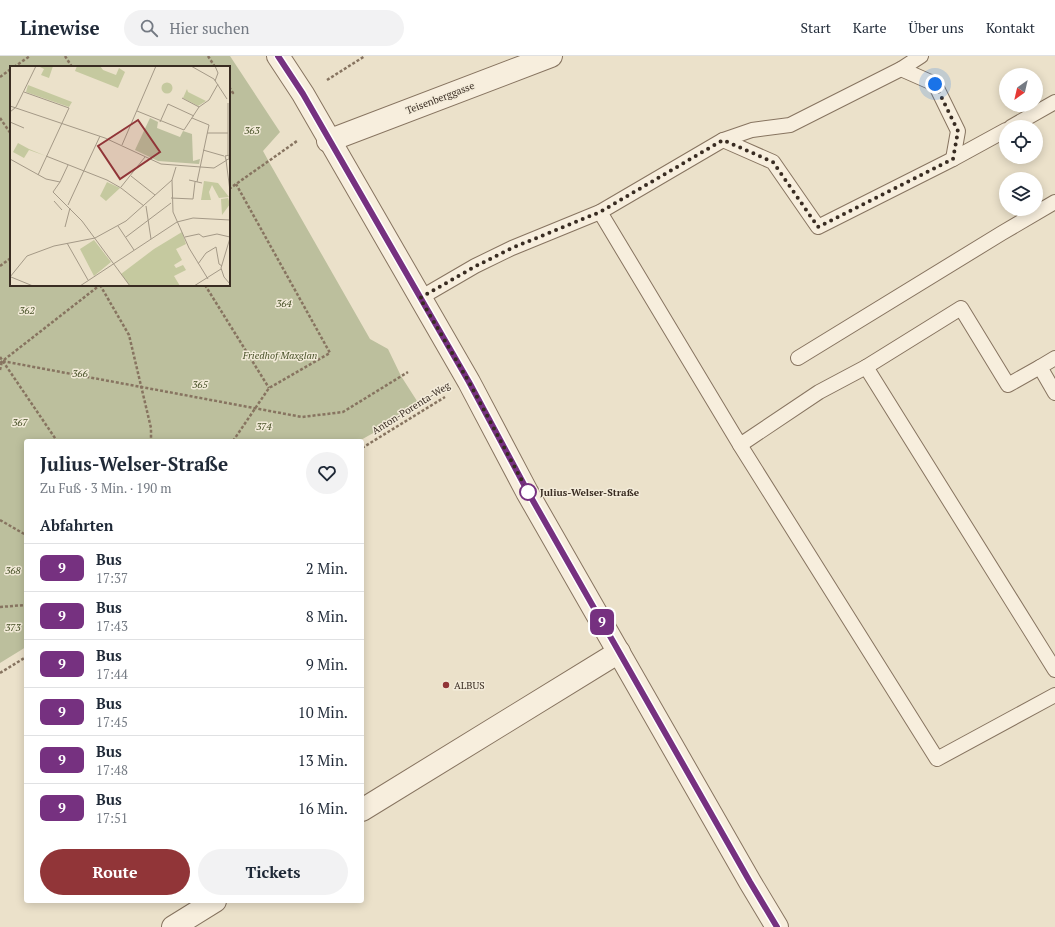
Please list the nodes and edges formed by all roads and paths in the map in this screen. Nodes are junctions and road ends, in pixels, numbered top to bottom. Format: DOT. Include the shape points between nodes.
graph roads {
  1 [pos="30,56"];
  2 [pos="64,56"];
  3 [pos="208,56"];
  4 [pos="278,56"];
  5 [pos="366,56"];
  6 [pos="551,56"];
  7 [pos="921,56"];
  8 [pos="15,66"];
  9 [pos="71,66"];
  10 [pos="215,66"];
  11 [pos="901,69"];
  12 [pos="10,70"];
  13 [pos="0,77"];
  14 [pos="303,94"];
  15 [pos="1055,102"];
  16 [pos="0,118"];
  17 [pos="1023,120"];
  18 [pos="10,133"];
  19 [pos="324,133"];
  20 [pos="999,134"];
  21 [pos="723,140"];
  22 [pos="953,159"];
  23 [pos="236,184"];
  24 [pos="230,188"];
  25 [pos="1055,202"];
  26 [pos="600,212"];
  27 [pos="10,259"];
  28 [pos="0,266"];
  29 [pos="99,286"];
  30 [pos="101,286"];
  31 [pos="206,286"];
  32 [pos="420,298"];
  33 [pos="0,357"];
  34 [pos="798,358"];
  35 [pos="1055,358"];
  36 [pos="1,362"];
  37 [pos="866,367"];
  38 [pos="1040,367"];
  39 [pos="0,370"];
  40 [pos="408,372"];
  41 [pos="469,382"];
  42 [pos="142,386"];
  43 [pos="269,388"];
  44 [pos="1055,393"];
  45 [pos="256,408"];
  46 [pos="56,439"];
  47 [pos="151,439"];
  48 [pos="234,439"];
  49 [pos="740,445"];
  50 [pos="364,447"];
  51 [pos="0,520"];
  52 [pos="24,534"];
  53 [pos="24,605"];
  54 [pos="0,607"];
  55 [pos="619,652"];
  56 [pos="24,658"];
  57 [pos="1055,670"];
  58 [pos="0,673"];
  59 [pos="1055,695"];
  60 [pos="364,809"];
  61 [pos="212,903"];
  62 [pos="173,927"];
  63 [pos="777,927"];
  1 -- 8 [label="path"];
  2 -- 9 [label="path"];
  3 -- 10 [label="path"];
  4 -- 14 [label="street"];
  5 -- 14 [label="path"];
  6 -- 19 [label="street, Teisenberggasse"];
  7 -- 11 [label="lane"];
  11 -- 21 [label="lane" via="790,125 752,130"];
  11 -- 22 [label="lane" via="935,84 958,131"];
  12 -- 13 [label="path"];
  14 -- 19 [label="street"];
  15 -- 17 [label="lane"];
  16 -- 18 [label="path"];
  19 -- 23 [label="path"];
  19 -- 32 [label="street"];
  20 -- 22 [label="lane"];
  21 -- 22 [label="lane" via="773,162 818,227"];
  21 -- 26 [label="lane"];
  23 -- 24 [label="path"];
  23 -- 43 [label="path" via="330,353"];
  25 -- 34 [label="lane"];
  26 -- 32 [label="lane" via="512,248"];
  26 -- 49 [label="lane"];
  27 -- 28 [label="path"];
  29 -- 36 [label="path"];
  30 -- 42 [label="path" via="129,335"];
  31 -- 43 [label="path"];
  32 -- 41 [label="street"];
  33 -- 36 [label="path"];
  35 -- 38 [label="lane"];
  36 -- 39 [label="path"];
  36 -- 42 [label="path"];
  36 -- 46 [label="path"];
  37 -- 38 [label="lane" via="961,308 1008,385"];
  37 -- 49 [label="lane" via="819,392"];
  37 -- 57 [label="lane"];
  38 -- 44 [label="lane"];
  40 -- 45 [label="path" via="343,412 302,417"];
  41 -- 50 [label="path, Anton-Porenta-Weg"];
  41 -- 55 [label="street"];
  42 -- 45 [label="path"];
  42 -- 47 [label="path"];
  43 -- 45 [label="path"];
  45 -- 48 [label="path"];
  49 -- 59 [label="lane" via="937,759"];
  51 -- 52 [label="path"];
  53 -- 54 [label="path"];
  55 -- 60 [label="street"];
  55 -- 63 [label="street"];
  56 -- 58 [label="path"];
  61 -- 62 [label="street"];
}
